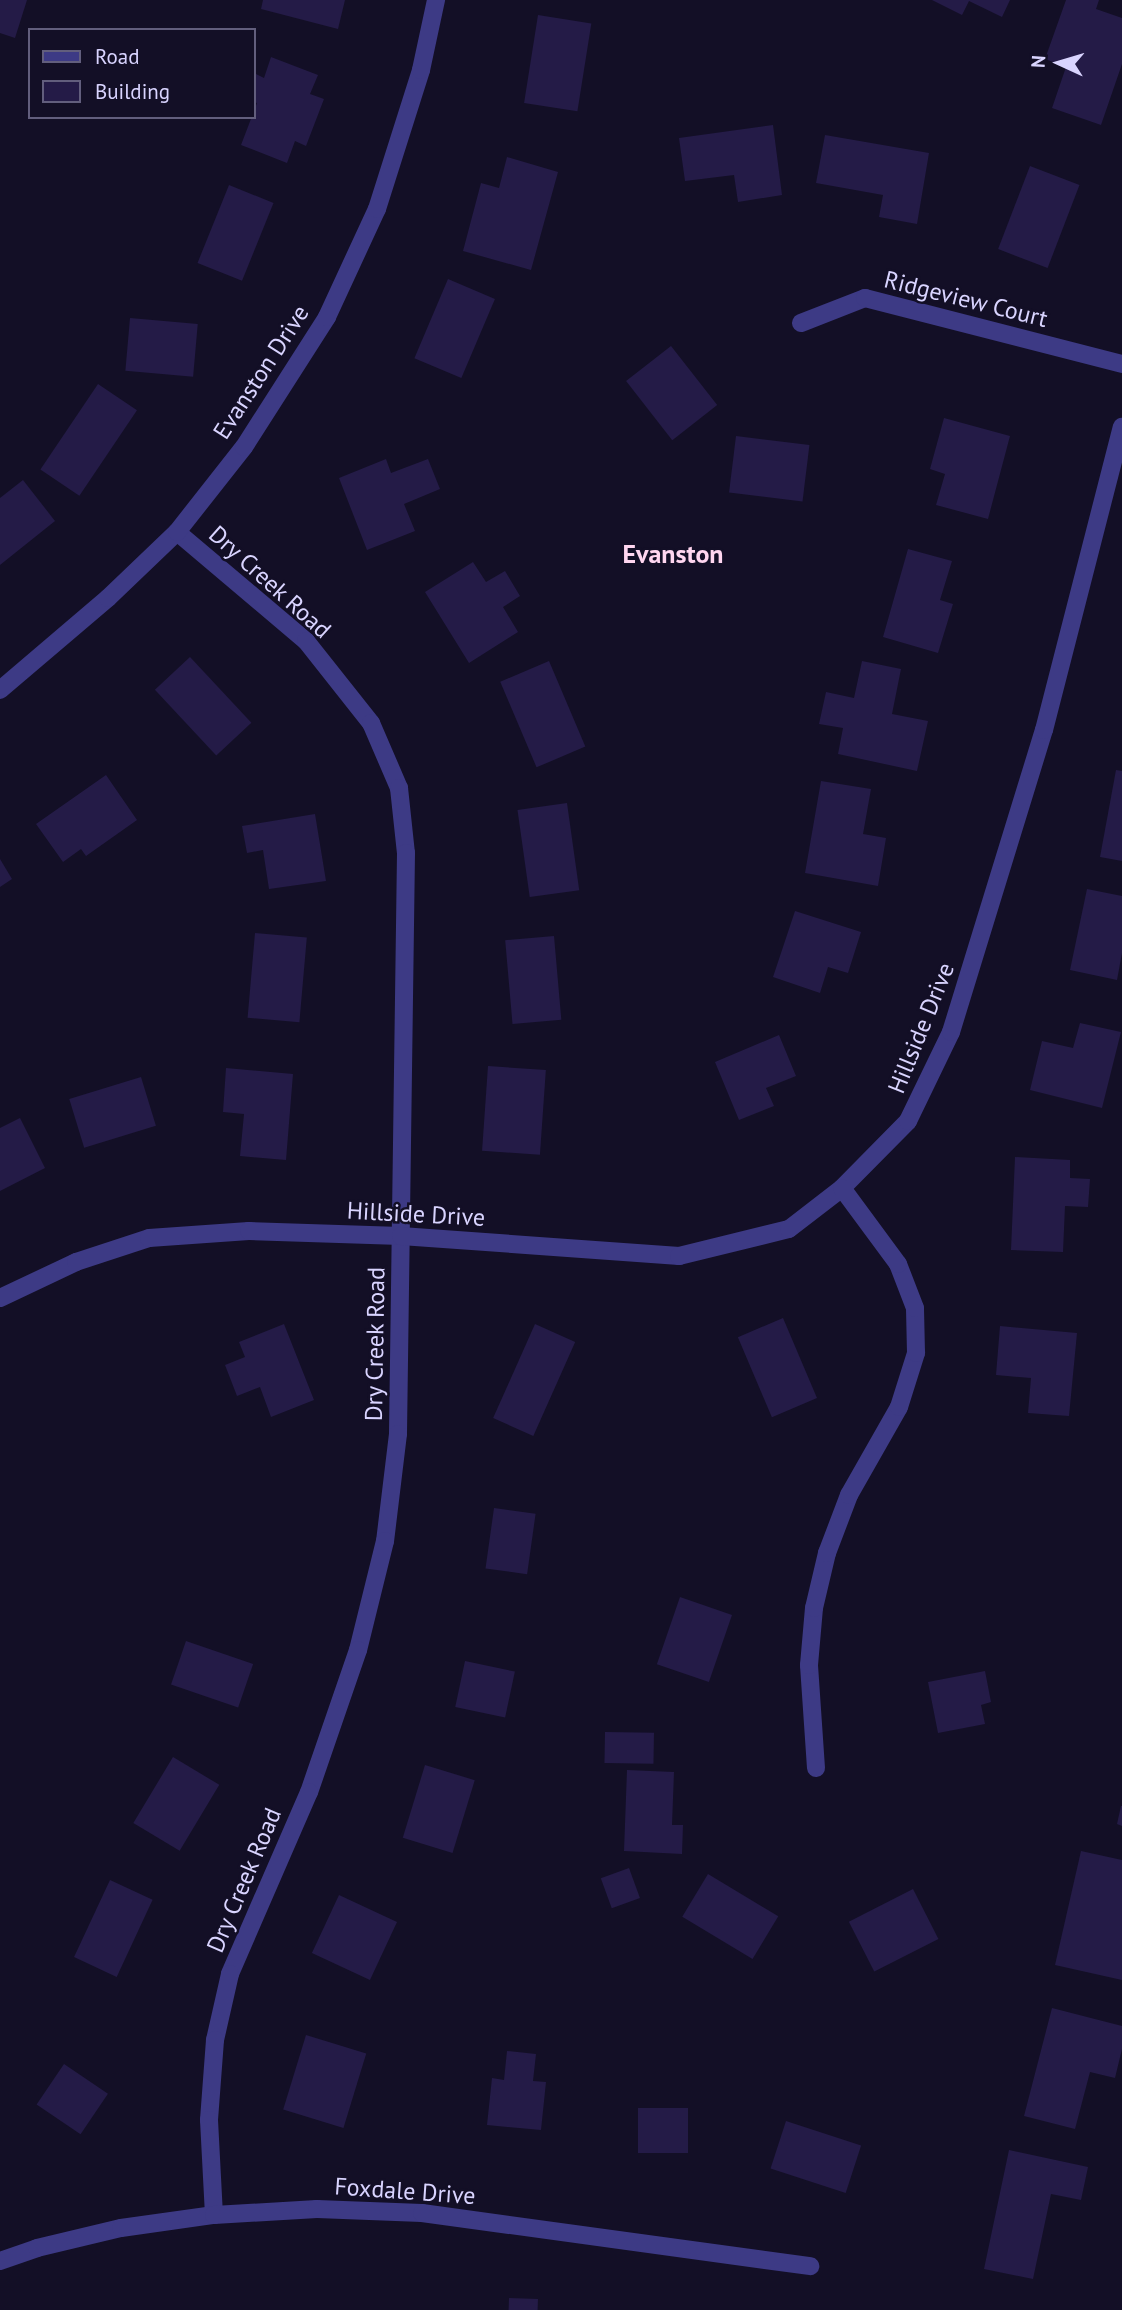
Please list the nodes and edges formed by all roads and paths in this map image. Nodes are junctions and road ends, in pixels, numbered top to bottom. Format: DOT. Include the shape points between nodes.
graph roads {
  1 [pos="436,0"];
  2 [pos="801,323"];
  3 [pos="1122,364"];
  4 [pos="1122,427"];
  5 [pos="177,532"];
  6 [pos="0,690"];
  7 [pos="842,1188"];
  8 [pos="401,1236"];
  9 [pos="0,1298"];
  10 [pos="816,1768"];
  11 [pos="214,2215"];
  12 [pos="0,2261"];
  13 [pos="810,2266"];
  1 -- 5 [label="street, Evanston Drive" via="421,70 377,209 327,317 244,447"];
  2 -- 3 [label="street, Ridgeview Court" via="865,298"];
  4 -- 7 [label="street, Hillside Drive" via="1044,730 951,1032 908,1121"];
  5 -- 6 [label="street, Evanston Drive"];
  5 -- 8 [label="street, Dry Creek Road" via="306,641 371,723 399,788 406,853"];
  7 -- 8 [label="street, Hillside Drive" via="789,1229 679,1256"];
  7 -- 10 [label="street" via="898,1264 915,1308 916,1353 899,1407 849,1495 827,1553 814,1608 809,1665"];
  8 -- 9 [label="street, Hillside Drive" via="249,1231 149,1238 76,1262"];
  8 -- 11 [label="street, Dry Creek Road" via="398,1434 385,1541 358,1650 309,1792 230,1974 215,2040 211,2094"];
  11 -- 12 [label="street, Foxdale Drive" via="121,2228"];
  11 -- 13 [label="street, Foxdale Drive" via="317,2209 422,2213"];
}
